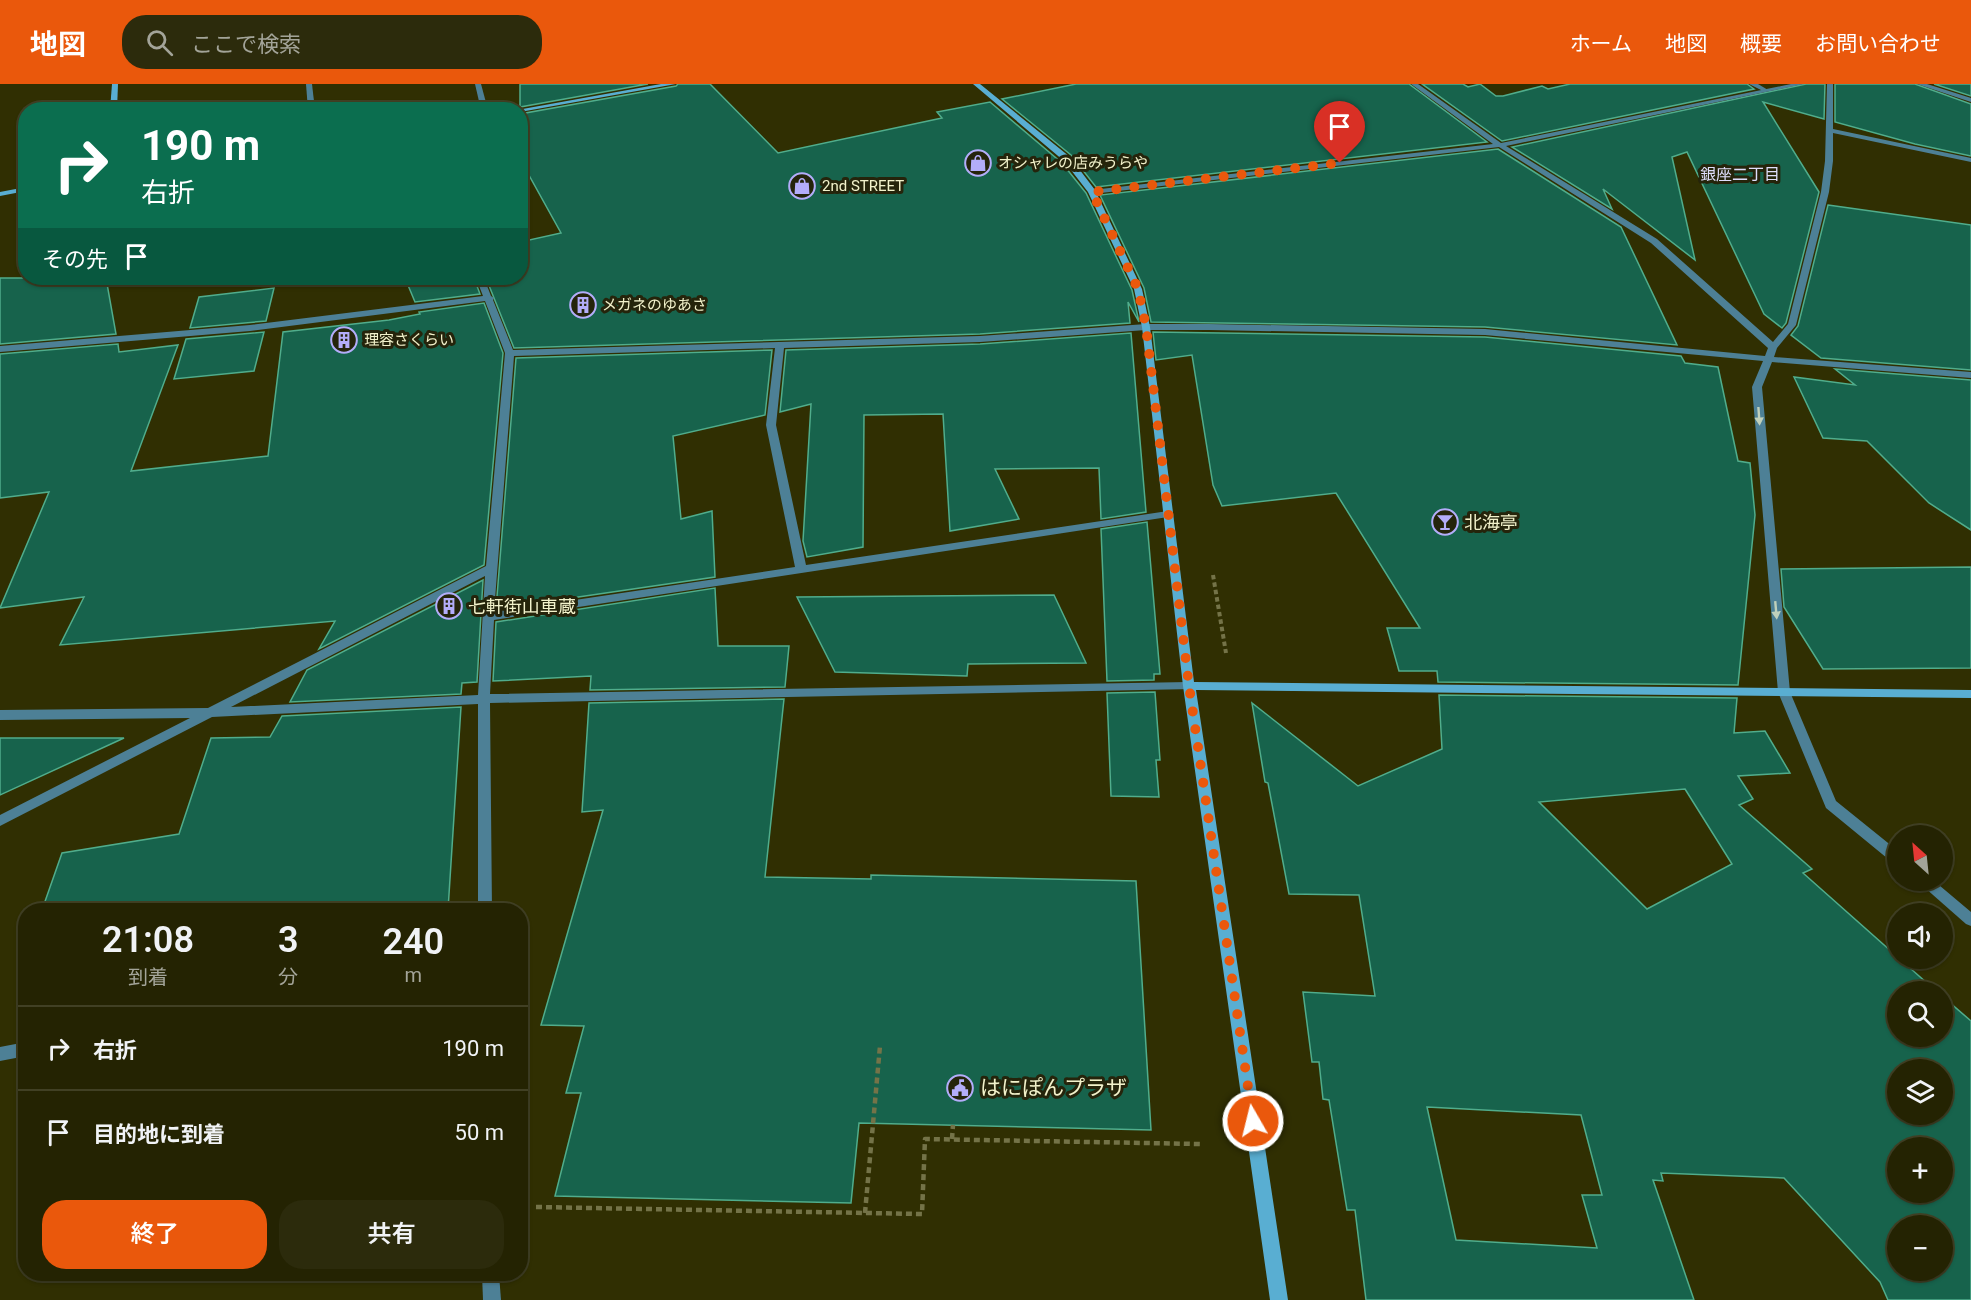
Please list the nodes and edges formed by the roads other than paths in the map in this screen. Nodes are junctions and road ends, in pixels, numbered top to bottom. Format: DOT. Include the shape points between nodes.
graph roads {
  1 [pos="115,84"];
  2 [pos="309,84"];
  3 [pos="478,84"];
  4 [pos="673,84"];
  5 [pos="976,84"];
  6 [pos="1414,84"];
  7 [pos="1752,84"];
  8 [pos="1801,84"];
  9 [pos="1830,84"];
  10 [pos="1920,84"];
  11 [pos="1765,90"];
  12 [pos="1971,100"];
  13 [pos="114,102"];
  14 [pos="311,102"];
  15 [pos="483,102"];
  16 [pos="528,109"];
  17 [pos="1829,130"];
  18 [pos="1500,145"];
  19 [pos="1971,160"];
  20 [pos="18,191"];
  21 [pos="1092,192"];
  22 [pos="0,194"];
  23 [pos="484,285"];
  24 [pos="490,298"];
  25 [pos="1146,327"];
  26 [pos="780,345"];
  27 [pos="1773,347"];
  28 [pos="0,349"];
  29 [pos="510,353"];
  30 [pos="1767,359"];
  31 [pos="1971,375"];
  32 [pos="1168,514"];
  33 [pos="491,568"];
  34 [pos="801,569"];
  35 [pos="488,617"];
  36 [pos="1189,686"];
  37 [pos="1784,692"];
  38 [pos="1971,694"];
  39 [pos="484,699"];
  40 [pos="210,713"];
  41 [pos="0,715"];
  42 [pos="0,821"];
  43 [pos="1887,850"];
  44 [pos="1936,891"];
  45 [pos="485,903"];
  46 [pos="1971,920"];
  47 [pos="18,1051"];
  48 [pos="0,1054"];
  49 [pos="491,1281"];
  50 [pos="492,1300"];
  51 [pos="1279,1300"];
  1 -- 13 [label="street"];
  2 -- 14 [label="street"];
  3 -- 15 [label="street"];
  4 -- 16 [label="street"];
  5 -- 21 [label="street" via="1067,159"];
  6 -- 18 [label="street"];
  7 -- 11 [label="street"];
  8 -- 11 [label="street"];
  9 -- 17 [label="street"];
  10 -- 12 [label="street"];
  11 -- 18 [label="street"];
  17 -- 19 [label="street"];
  17 -- 27 [label="street" via="1825,192 1792,324"];
  18 -- 21 [label="street"];
  18 -- 27 [label="street" via="1654,241"];
  20 -- 22 [label="street"];
  21 -- 25 [label="street" via="1138,289"];
  23 -- 24 [label="street"];
  24 -- 28 [label="street" via="250,328"];
  24 -- 29 [label="street"];
  25 -- 26 [label="street" via="980,339"];
  25 -- 30 [label="street" via="1485,332"];
  25 -- 32 [label="street"];
  26 -- 29 [label="street"];
  26 -- 34 [label="street" via="771,425"];
  27 -- 30 [label="street"];
  29 -- 33 [label="street"];
  30 -- 31 [label="street"];
  30 -- 37 [label="street, one-way" via="1757,387"];
  32 -- 34 [label="street"];
  32 -- 36 [label="street"];
  33 -- 35 [label="street"];
  33 -- 40 [label="street"];
  34 -- 35 [label="street"];
  35 -- 39 [label="street"];
  36 -- 37 [label="street"];
  36 -- 39 [label="street"];
  36 -- 51 [label="street"];
  37 -- 38 [label="street"];
  37 -- 43 [label="street" via="1831,804"];
  39 -- 40 [label="street"];
  39 -- 45 [label="street"];
  40 -- 41 [label="street"];
  40 -- 42 [label="street"];
  44 -- 46 [label="street"];
  47 -- 48 [label="street"];
  49 -- 50 [label="street"];
}
